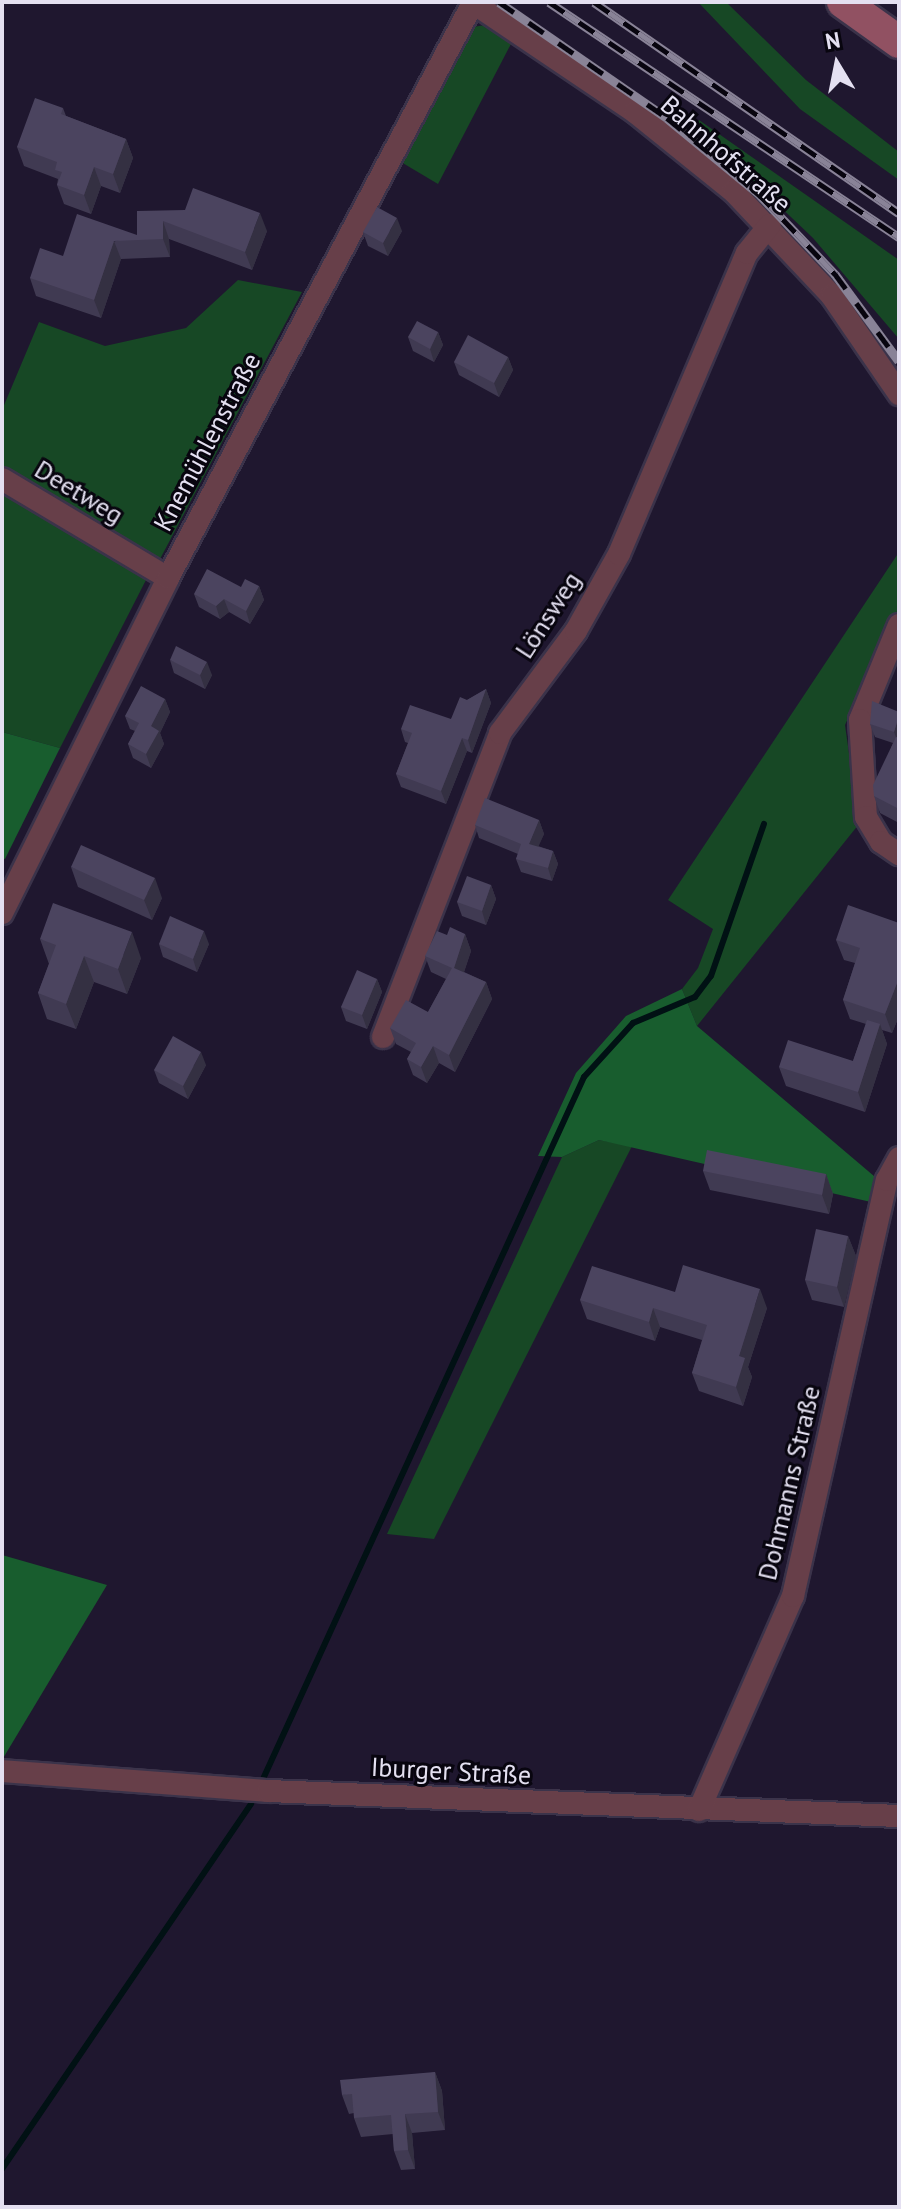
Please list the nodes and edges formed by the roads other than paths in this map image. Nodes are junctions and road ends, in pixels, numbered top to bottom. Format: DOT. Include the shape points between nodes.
graph roads {
  1 [pos="472,2"];
  2 [pos="843,2"];
  3 [pos="899,42"];
  4 [pos="770,225"];
  5 [pos="899,394"];
  6 [pos="2,479"];
  7 [pos="168,578"];
  8 [pos="899,625"];
  9 [pos="899,854"];
  10 [pos="2,913"];
  11 [pos="383,1037"];
  12 [pos="899,1158"];
  13 [pos="2,1771"];
  14 [pos="699,1810"];
  15 [pos="899,1816"];
  1 -- 4 [label="street, Bahnhofstraße" via="635,112"];
  1 -- 7 [label="street, Knemühlenstraße"];
  2 -- 3 [label="street"];
  4 -- 5 [label="street, Bahnhofstraße" via="832,296"];
  4 -- 11 [label="street, Lönsweg" via="747,253 619,554 576,631 500,733"];
  6 -- 7 [label="street, Deetweg"];
  7 -- 10 [label="street, Knemühlenstraße"];
  8 -- 9 [label="street" via="860,720 866,817 881,842"];
  12 -- 14 [label="street, Dohmanns Straße" via="887,1180 793,1596"];
  13 -- 14 [label="street, Iburger Straße" via="268,1791"];
  14 -- 15 [label="street, Iburger Straße"];
}
